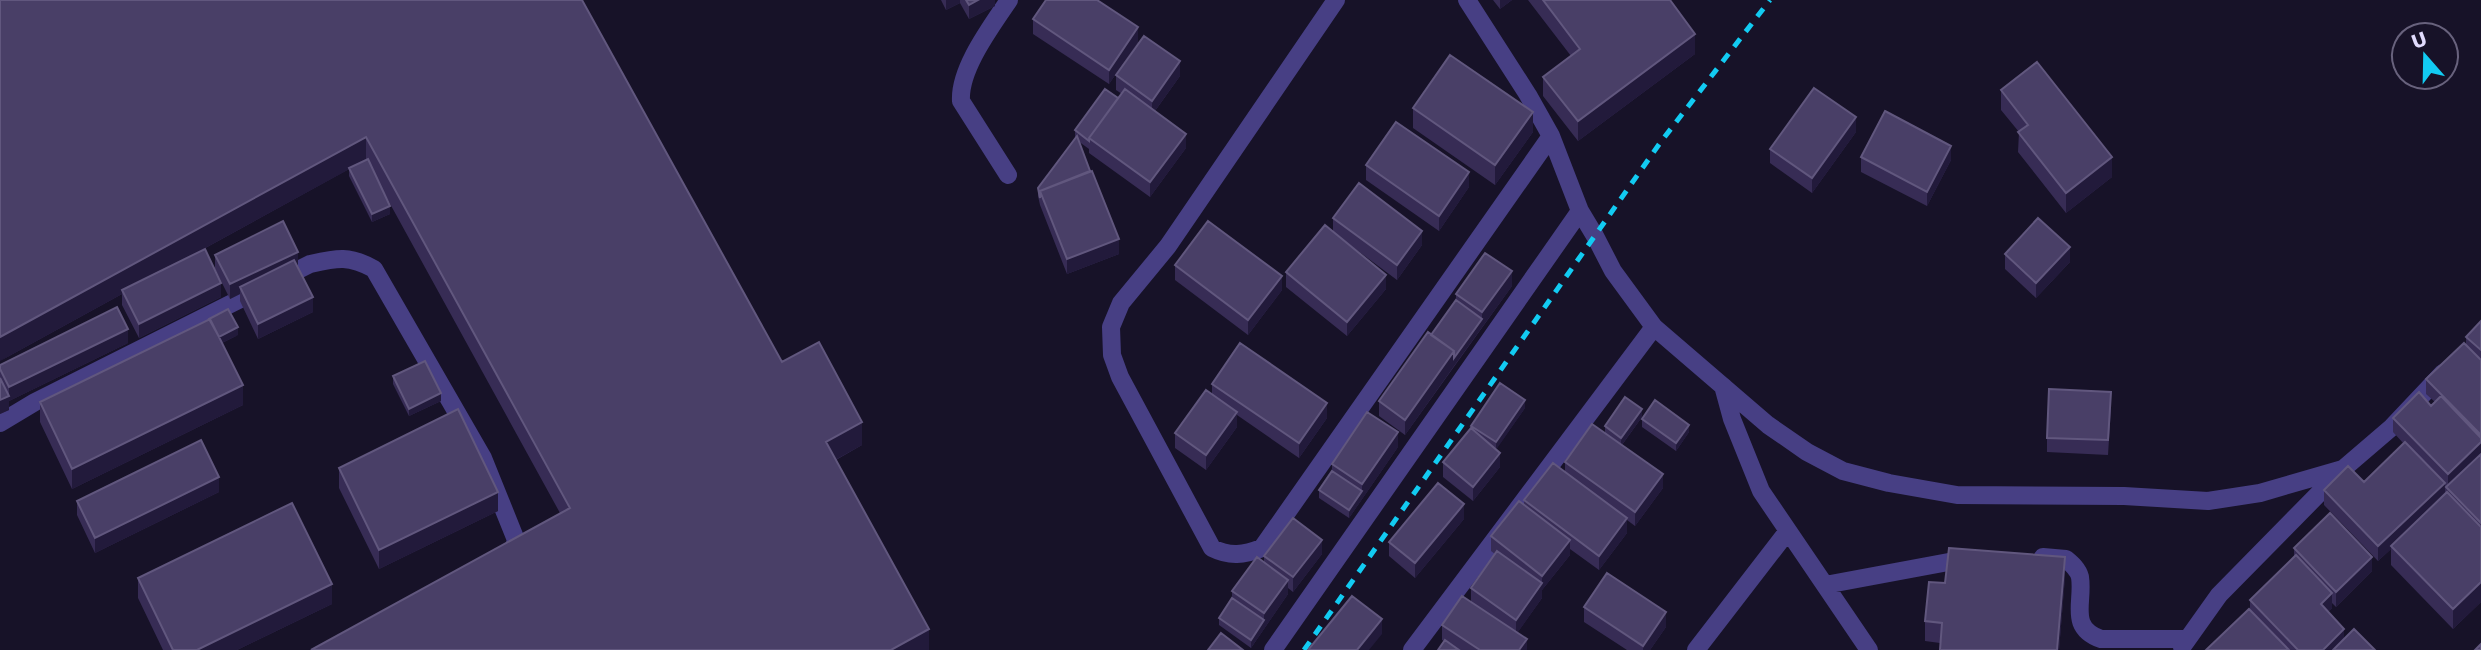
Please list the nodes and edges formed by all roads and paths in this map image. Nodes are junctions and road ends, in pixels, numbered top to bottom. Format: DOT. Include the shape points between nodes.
graph roads {
  1 [pos="1009,0"];
  2 [pos="1336,0"];
  3 [pos="1466,0"];
  4 [pos="1551,136"];
  5 [pos="1008,174"];
  6 [pos="1580,211"];
  7 [pos="1654,327"];
  8 [pos="2453,363"];
  9 [pos="1723,386"];
  10 [pos="0,423"];
  11 [pos="2343,469"];
  12 [pos="1787,532"];
  13 [pos="1989,557"];
  14 [pos="2029,557"];
  15 [pos="490,566"];
  16 [pos="1825,584"];
  17 [pos="2184,645"];
  18 [pos="1273,650"];
  19 [pos="1412,650"];
  20 [pos="1696,650"];
  21 [pos="1869,650"];
  1 -- 5 [label="street" via="960,88 961,101"];
  2 -- 4 [label="street" via="1168,246 1121,303 1111,327 1112,355 1120,377 1212,548 1236,555 1262,548"];
  3 -- 4 [label="street"];
  4 -- 6 [label="street"];
  6 -- 7 [label="street" via="1613,271"];
  6 -- 18 [label="street"];
  7 -- 9 [label="street"];
  7 -- 19 [label="street"];
  8 -- 11 [label="street" via="2392,427"];
  9 -- 11 [label="street" via="1777,432 1843,471 1957,495 2208,501 2260,494"];
  9 -- 12 [label="street" via="1761,491"];
  10 -- 15 [label="street" via="310,264 340,257 360,261 374,269 483,458 516,540 509,553"];
  11 -- 17 [label="street" via="2219,595"];
  12 -- 16 [label="street"];
  12 -- 20 [label="street"];
  13 -- 16 [label="street" via="1955,559"];
  14 -- 17 [label="street" via="2066,559 2075,567 2080,575 2082,626 2089,635"];
  16 -- 21 [label="street"];
}
